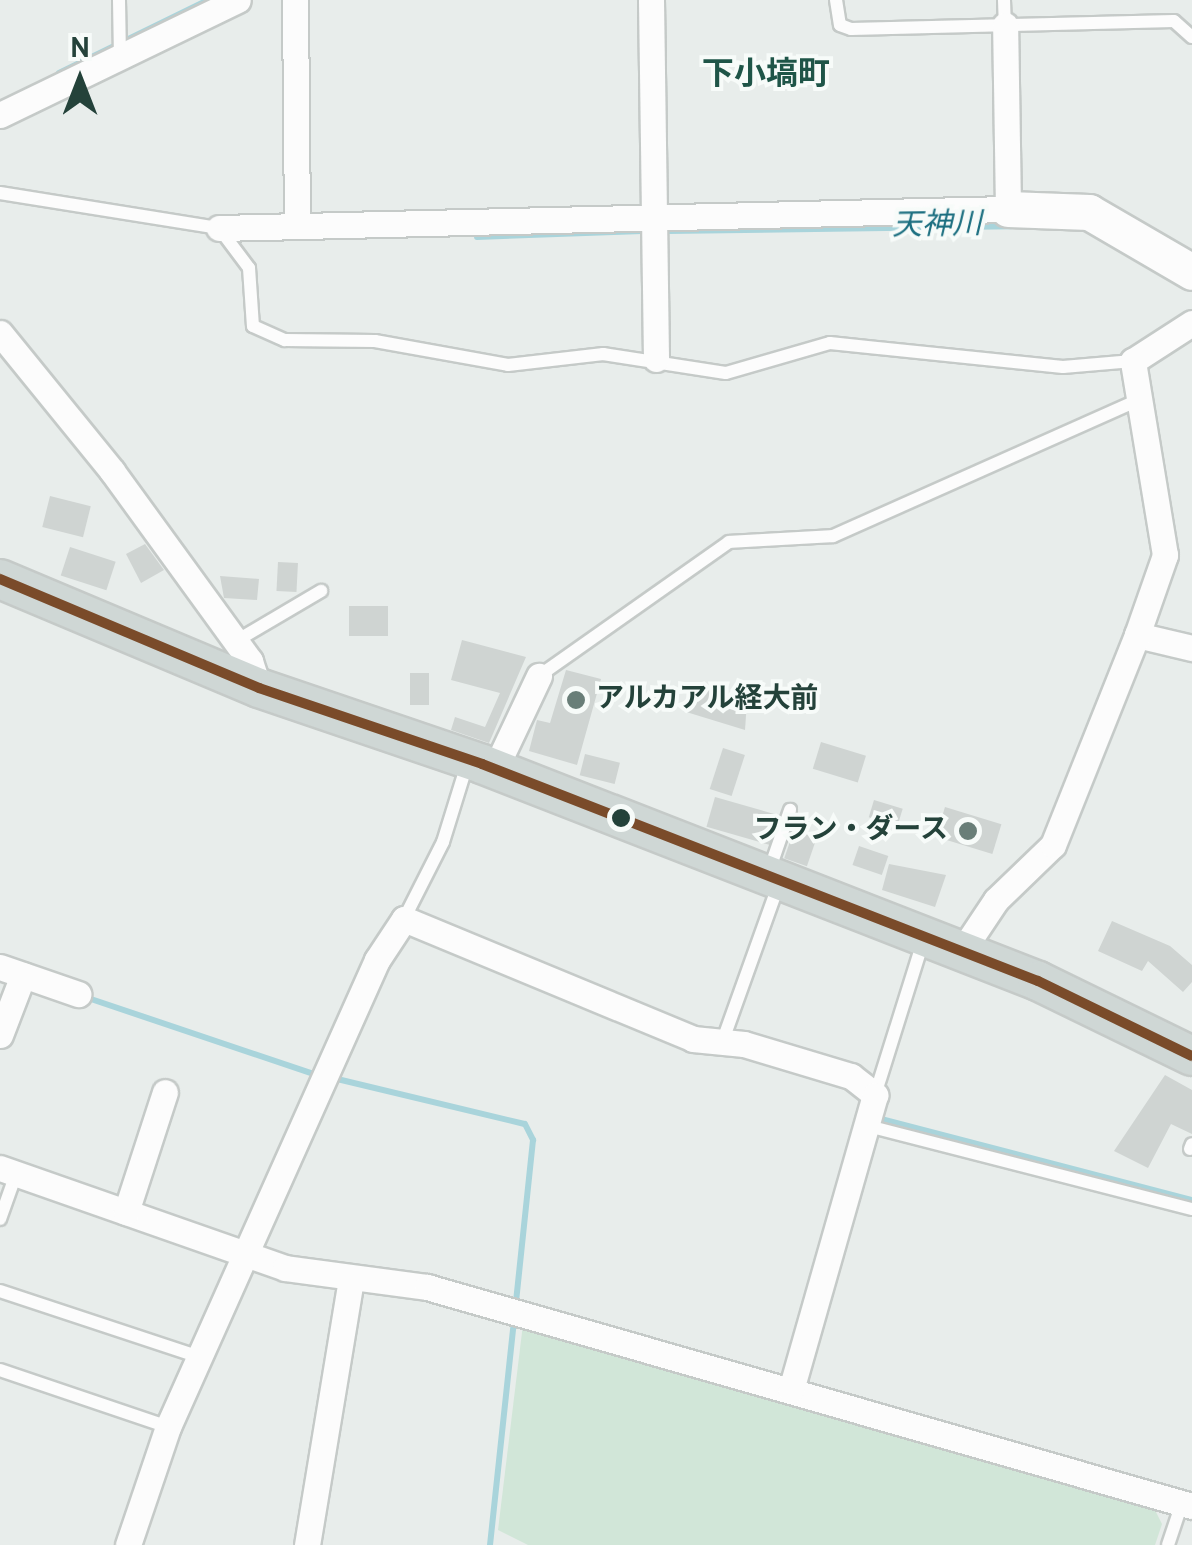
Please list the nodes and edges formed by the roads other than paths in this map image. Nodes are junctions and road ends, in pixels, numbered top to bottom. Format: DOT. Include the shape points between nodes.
graph roads {
  1 [pos="119,0"];
  2 [pos="238,0"];
  3 [pos="295,0"];
  4 [pos="651,0"];
  5 [pos="836,0"];
  6 [pos="1004,12"];
  7 [pos="1192,37"];
  8 [pos="120,58"];
  9 [pos="0,115"];
  10 [pos="0,193"];
  11 [pos="1008,210"];
  12 [pos="655,217"];
  13 [pos="297,225"];
  14 [pos="219,228"];
  15 [pos="1192,272"];
  16 [pos="1192,322"];
  17 [pos="0,333"];
  18 [pos="656,359"];
  19 [pos="1133,360"];
  20 [pos="1136,400"];
  21 [pos="0,579"];
  22 [pos="322,591"];
  23 [pos="1137,635"];
  24 [pos="236,641"];
  25 [pos="1192,648"];
  26 [pos="539,676"];
  27 [pos="259,688"];
  28 [pos="482,764"];
  29 [pos="790,810"];
  30 [pos="772,883"];
  31 [pos="404,920"];
  32 [pos="925,937"];
  33 [pos="962,951"];
  34 [pos="11,971"];
  35 [pos="78,994"];
  36 [pos="0,1035"];
  37 [pos="723,1040"];
  38 [pos="1192,1056"];
  39 [pos="165,1092"];
  40 [pos="875,1094"];
  41 [pos="868,1126"];
  42 [pos="8,1171"];
  43 [pos="1192,1209"];
  44 [pos="126,1212"];
  45 [pos="0,1219"];
  46 [pos="246,1257"];
  47 [pos="352,1280"];
  48 [pos="0,1291"];
  49 [pos="200,1357"];
  50 [pos="0,1370"];
  51 [pos="791,1390"];
  52 [pos="168,1427"];
  53 [pos="1189,1504"];
  54 [pos="128,1545"];
  55 [pos="307,1545"];
  56 [pos="1168,1545"];
  1 -- 8 [label="lane"];
  2 -- 8 [label="street"];
  3 -- 13 [label="street"];
  4 -- 12 [label="street"];
  5 -- 6 [label="lane" via="840,25 851,30"];
  6 -- 7 [label="lane" via="1174,21"];
  6 -- 11 [label="street"];
  8 -- 9 [label="street"];
  10 -- 14 [label="lane"];
  11 -- 12 [label="street"];
  11 -- 15 [label="street" via="1089,212"];
  12 -- 13 [label="street"];
  12 -- 18 [label="street"];
  13 -- 14 [label="street"];
  14 -- 18 [label="lane" via="249,268 253,326 266,336 375,341 508,364"];
  16 -- 19 [label="street"];
  17 -- 24 [label="street"];
  18 -- 19 [label="lane" via="726,373 844,343 1064,367"];
  19 -- 20 [label="street"];
  20 -- 23 [label="street" via="1165,556"];
  20 -- 26 [label="lane" via="833,536 729,542"];
  21 -- 27 [label="main road"];
  22 -- 24 [label="lane"];
  23 -- 25 [label="street"];
  23 -- 33 [label="street" via="1053,845 984,915"];
  24 -- 27 [label="street"];
  26 -- 28 [label="street"];
  27 -- 28 [label="main road"];
  28 -- 30 [label="main road"];
  28 -- 31 [label="lane"];
  29 -- 30 [label="lane"];
  30 -- 32 [label="main road"];
  30 -- 37 [label="lane"];
  31 -- 37 [label="street" via="694,1039"];
  31 -- 46 [label="street" via="377,960"];
  32 -- 33 [label="main road"];
  32 -- 40 [label="lane"];
  33 -- 38 [label="main road"];
  34 -- 35 [label="street"];
  34 -- 36 [label="street"];
  37 -- 40 [label="street" via="851,1076"];
  39 -- 44 [label="street"];
  40 -- 41 [label="street"];
  41 -- 43 [label="lane"];
  41 -- 51 [label="street"];
  42 -- 44 [label="street"];
  42 -- 45 [label="lane"];
  44 -- 46 [label="street"];
  46 -- 47 [label="street"];
  46 -- 49 [label="street"];
  47 -- 51 [label="street" via="414,1284"];
  47 -- 55 [label="street"];
  48 -- 49 [label="lane"];
  49 -- 52 [label="street"];
  50 -- 52 [label="lane"];
  51 -- 53 [label="street"];
  52 -- 54 [label="street"];
  53 -- 56 [label="lane"];
}
